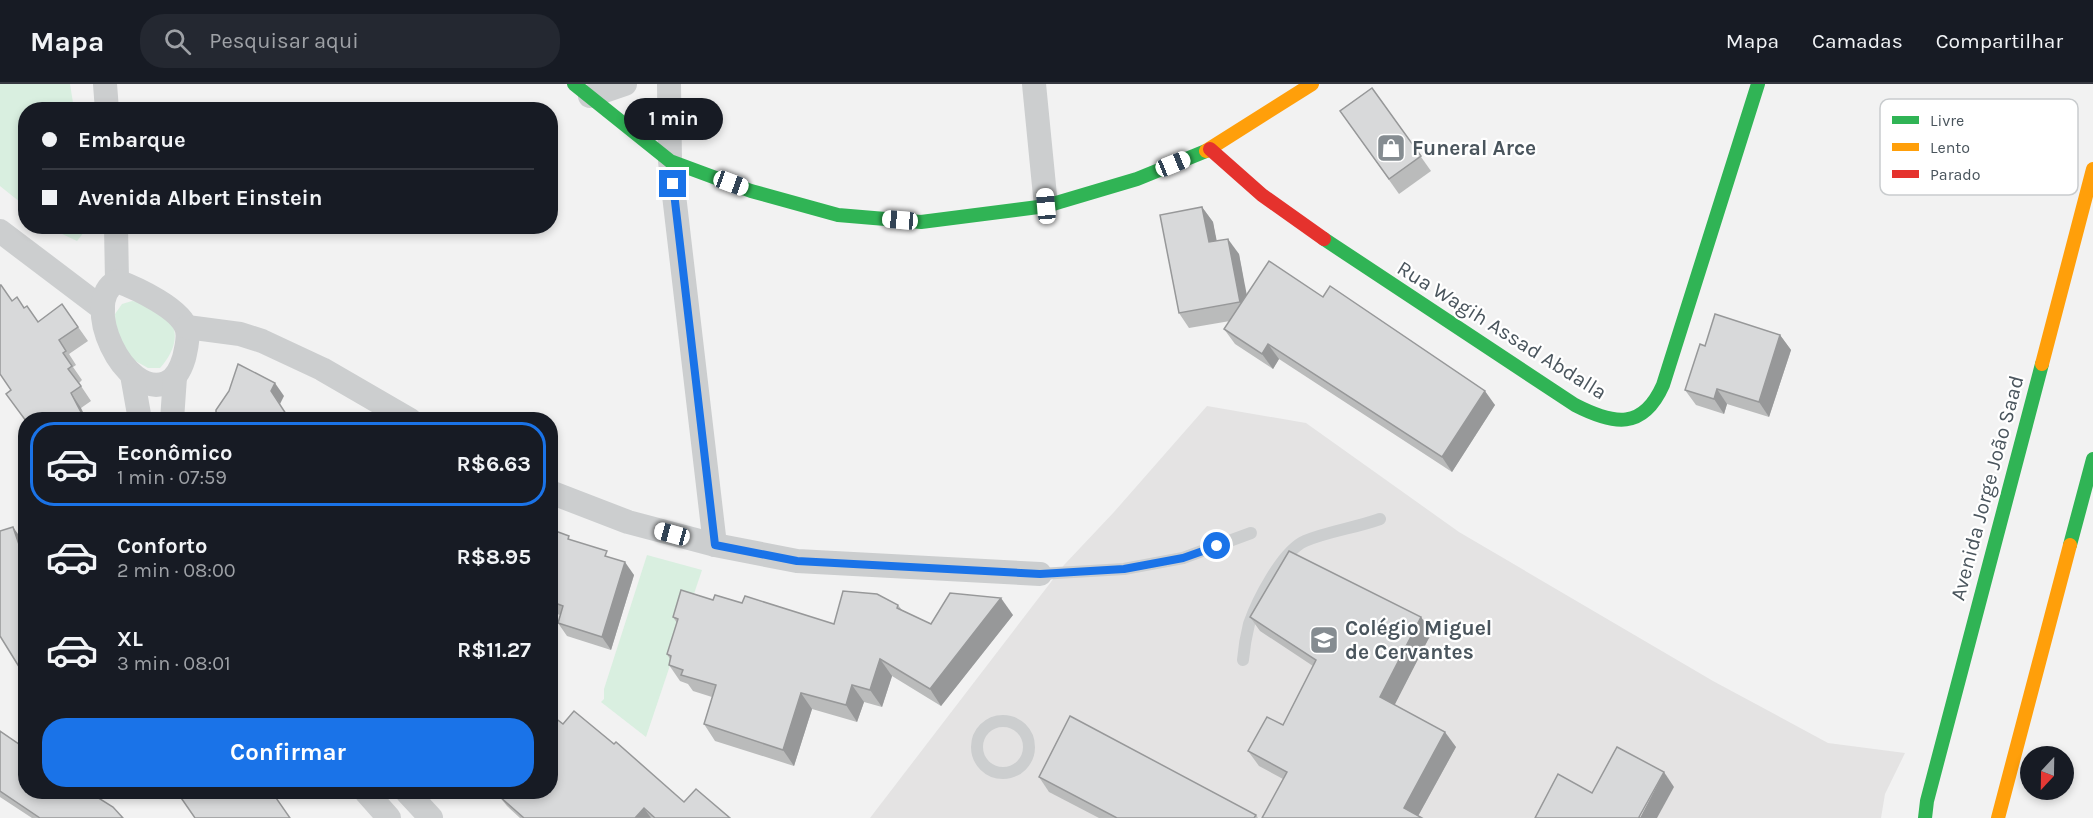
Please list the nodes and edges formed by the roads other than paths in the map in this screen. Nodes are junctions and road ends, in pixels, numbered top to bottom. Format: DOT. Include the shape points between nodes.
graph roads {
  1 [pos="105,84"];
  2 [pos="625,84"];
  3 [pos="669,84"];
  4 [pos="1034,84"];
  5 [pos="1312,84"];
  6 [pos="1758,84"];
  7 [pos="582,90"];
  8 [pos="106,102"];
  9 [pos="1210,149"];
  10 [pos="670,161"];
  11 [pos="2093,170"];
  12 [pos="1046,206"];
  13 [pos="0,231"];
  14 [pos="117,234"];
  15 [pos="117,281"];
  16 [pos="103,309"];
  17 [pos="187,327"];
  18 [pos="132,375"];
  19 [pos="168,381"];
  20 [pos="139,412"];
  21 [pos="171,412"];
  22 [pos="396,412"];
  23 [pos="2093,459"];
  24 [pos="558,495"];
  25 [pos="1380,519"];
  26 [pos="1251,533"];
  27 [pos="715,545"];
  28 [pos="1040,574"];
  29 [pos="1243,660"];
  30 [pos="1026,735"];
  31 [pos="372,799"];
  32 [pos="413,799"];
  33 [pos="2002,817"];
  34 [pos="389,818"];
  35 [pos="431,818"];
  36 [pos="1924,818"];
  1 -- 8 [label="street"];
  2 -- 7 [label="street"];
  3 -- 10 [label="street"];
  4 -- 12 [label="street"];
  5 -- 9 [label="main road"];
  6 -- 9 [label="main road, Rua Wagih Assad Abdalla" via="1663,386 1654,404 1636,417 1617,420 1598,417 1575,405 1313,232 1262,195"];
  7 -- 10 [label="main road"];
  9 -- 12 [label="main road" via="1137,179"];
  10 -- 12 [label="main road" via="751,191 838,215 921,222"];
  10 -- 27 [label="street"];
  11 -- 36 [label="main road, Avenida Jorge João Saad"];
  13 -- 16 [label="street"];
  14 -- 15 [label="street"];
  15 -- 16 [label="street" via="108,289"];
  15 -- 17 [label="street" via="157,300"];
  16 -- 18 [label="street" via="111,346"];
  17 -- 19 [label="street" via="182,362"];
  17 -- 22 [label="street" via="262,341 322,369"];
  18 -- 19 [label="street" via="143,381"];
  18 -- 20 [label="street"];
  19 -- 21 [label="street"];
  23 -- 33 [label="main road"];
  24 -- 27 [label="street" via="628,522"];
  25 -- 29 [label="lane" via="1302,542 1285,558 1250,622"];
  26 -- 28 [label="lane" via="1183,558 1124,569"];
  27 -- 28 [label="street" via="797,561"];
  30 -- 30 [label="lane" via="1013,723 1003,721 988,727 978,739 982,761 1001,773 1016,770 1029,752"];
  31 -- 34 [label="street"];
  32 -- 35 [label="street"];
}
